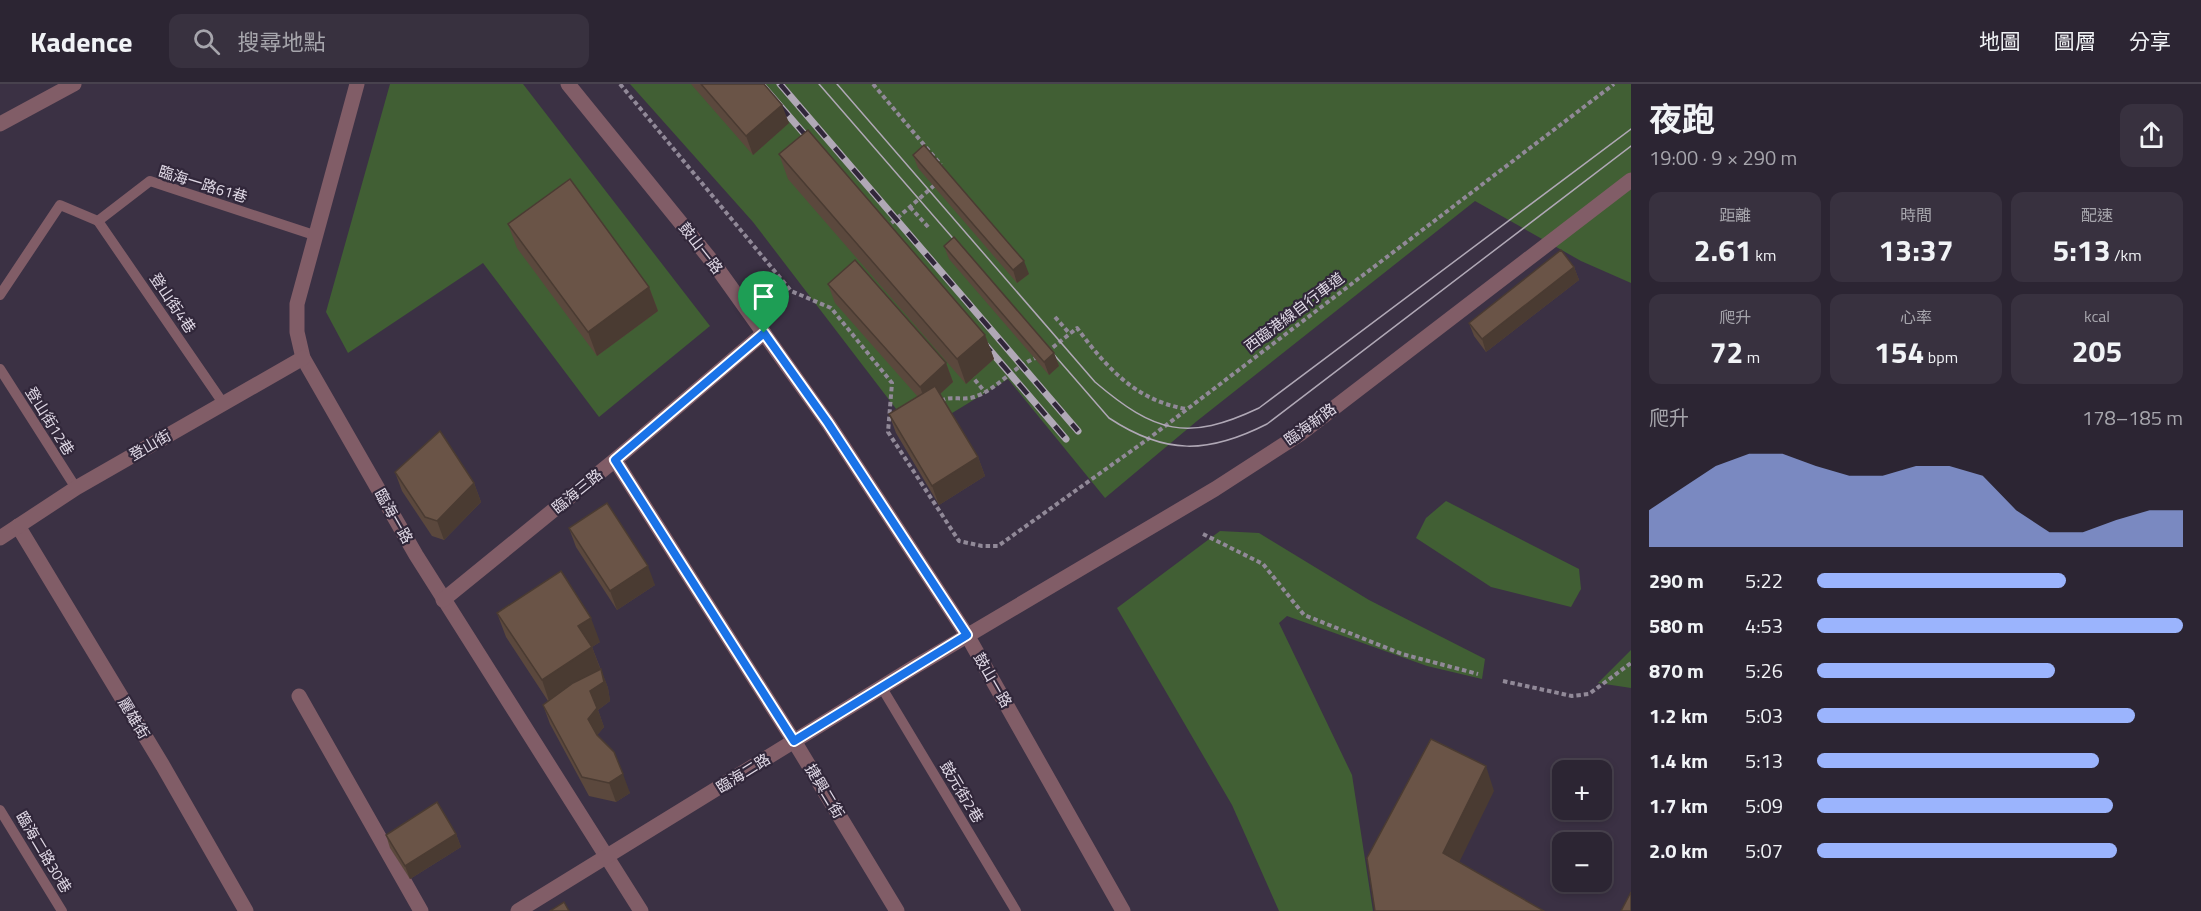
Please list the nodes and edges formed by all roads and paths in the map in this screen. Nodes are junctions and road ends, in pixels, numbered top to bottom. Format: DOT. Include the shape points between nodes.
graph roads {
  1 [pos="74,84"];
  2 [pos="357,84"];
  3 [pos="568,84"];
  4 [pos="620,84"];
  5 [pos="873,84"];
  6 [pos="1614,84"];
  7 [pos="0,124"];
  8 [pos="948,173"];
  9 [pos="943,177"];
  10 [pos="1631,180"];
  11 [pos="939,181"];
  12 [pos="945,189"];
  13 [pos="910,207"];
  14 [pos="98,220"];
  15 [pos="929,228"];
  16 [pos="314,235"];
  17 [pos="878,235"];
  18 [pos="0,295"];
  19 [pos="1055,316"];
  20 [pos="764,333"];
  21 [pos="1070,334"];
  22 [pos="1035,348"];
  23 [pos="1041,356"];
  24 [pos="303,358"];
  25 [pos="962,365"];
  26 [pos="0,369"];
  27 [pos="985,392"];
  28 [pos="223,403"];
  29 [pos="936,404"];
  30 [pos="1187,409"];
  31 [pos="897,426"];
  32 [pos="888,432"];
  33 [pos="615,460"];
  34 [pos="76,488"];
  35 [pos="18,526"];
  36 [pos="1203,534"];
  37 [pos="0,538"];
  38 [pos="443,600"];
  39 [pos="967,635"];
  40 [pos="1631,663"];
  41 [pos="1478,674"];
  42 [pos="1503,681"];
  43 [pos="882,688"];
  44 [pos="299,696"];
  45 [pos="794,741"];
  46 [pos="0,810"];
  47 [pos="608,856"];
  48 [pos="62,911"];
  49 [pos="246,911"];
  50 [pos="421,911"];
  51 [pos="518,911"];
  52 [pos="641,911"];
  53 [pos="897,911"];
  54 [pos="1016,911"];
  55 [pos="1123,911"];
  1 -- 7 [label="street"];
  2 -- 16 [label="street, 臨海一路"];
  3 -- 20 [label="street, 鼓山一路" via="715,265"];
  4 -- 32 [label="path" via="791,291 831,309 892,383"];
  5 -- 8 [label="path"];
  6 -- 30 [label="path, 西臨港線自行車道"];
  9 -- 11 [label="path"];
  10 -- 39 [label="street, 臨海新路" via="1300,434 1161,522"];
  11 -- 12 [label="path"];
  11 -- 13 [label="path"];
  13 -- 15 [label="path"];
  13 -- 17 [label="path"];
  14 -- 16 [label="lane, 臨海一路61巷" via="150,181"];
  14 -- 18 [label="lane" via="60,205"];
  14 -- 28 [label="lane, 登山街4巷"];
  16 -- 24 [label="street, 臨海一路" via="297,304 297,332"];
  19 -- 21 [label="path"];
  20 -- 33 [label="street, 臨海三路"];
  20 -- 39 [label="street, 鼓山一路"];
  21 -- 23 [label="path"];
  21 -- 30 [label="path" via="1077,328 1105,366 1136,391 1155,401"];
  22 -- 23 [label="path"];
  23 -- 27 [label="path" via="1021,363"];
  24 -- 28 [label="street, 登山街"];
  24 -- 38 [label="street, 臨海一路"];
  25 -- 27 [label="path"];
  26 -- 34 [label="lane, 登山街12巷"];
  27 -- 29 [label="path"];
  28 -- 34 [label="street, 登山街"];
  30 -- 32 [label="path, 西臨港線自行車道" via="999,546 959,541"];
  31 -- 32 [label="path"];
  33 -- 38 [label="street, 臨海三路"];
  33 -- 45 [label="street, 捷興二街"];
  34 -- 35 [label="street, 登山街"];
  35 -- 37 [label="street, 登山街"];
  35 -- 49 [label="street, 麗雄街"];
  36 -- 41 [label="path" via="1263,564 1304,615 1402,654"];
  38 -- 47 [label="street, 臨海一路"];
  39 -- 43 [label="street, 臨海二路"];
  39 -- 55 [label="street, 鼓山一路"];
  40 -- 42 [label="path" via="1589,694 1572,696"];
  43 -- 45 [label="street, 臨海二路"];
  43 -- 54 [label="lane, 鼓元街2巷"];
  44 -- 50 [label="street"];
  45 -- 47 [label="street, 臨海二路"];
  45 -- 53 [label="street, 捷興二街"];
  46 -- 48 [label="lane, 臨海二路30巷"];
  47 -- 51 [label="street, 臨海二路"];
  47 -- 52 [label="street, 臨海一路"];
}
